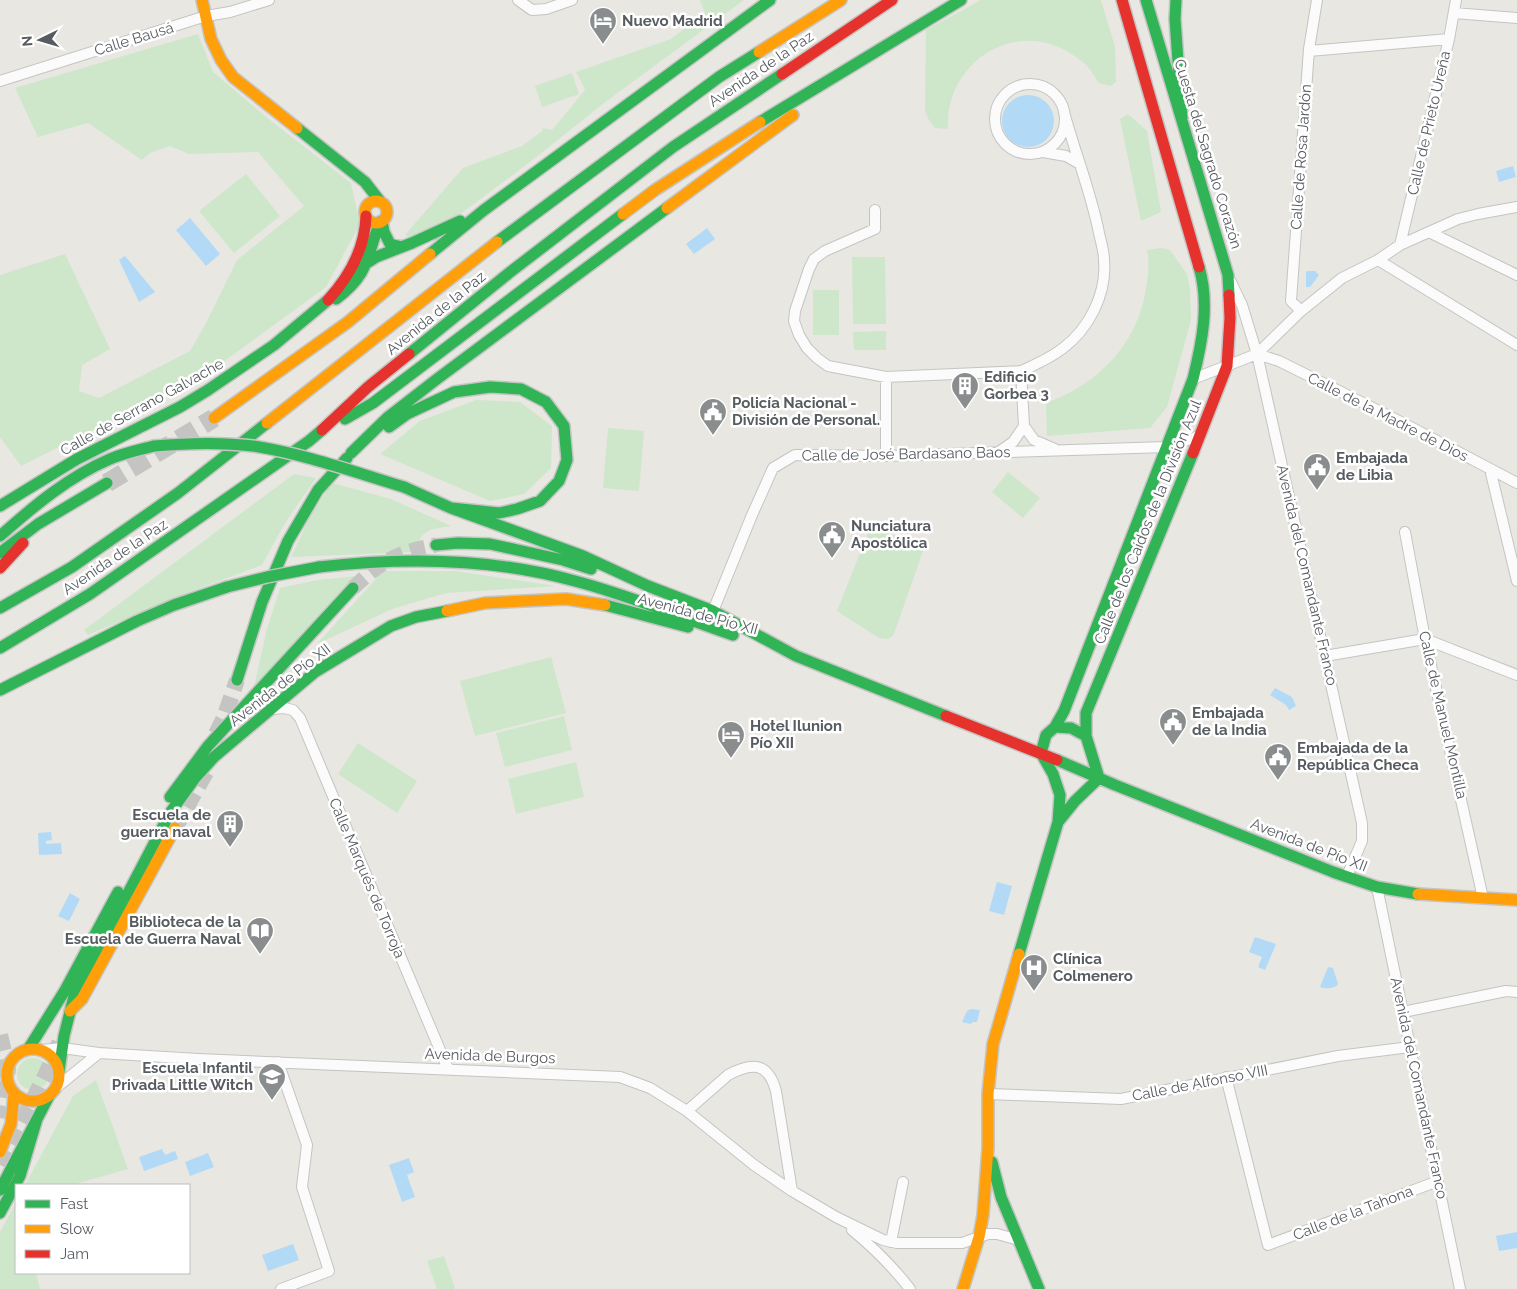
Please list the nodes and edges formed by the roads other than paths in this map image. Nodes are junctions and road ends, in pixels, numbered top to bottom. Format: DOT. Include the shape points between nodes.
graph roads {
  1 [pos="202,0"];
  2 [pos="268,0"];
  3 [pos="518,0"];
  4 [pos="572,0"];
  5 [pos="770,0"];
  6 [pos="841,0"];
  7 [pos="892,0"];
  8 [pos="961,0"];
  9 [pos="1122,0"];
  10 [pos="1146,0"];
  11 [pos="1176,0"];
  12 [pos="1317,0"];
  13 [pos="1456,0"];
  14 [pos="1454,14"];
  15 [pos="206,16"];
  16 [pos="792,17"];
  17 [pos="1517,18"];
  18 [pos="1449,39"];
  19 [pos="891,44"];
  20 [pos="1309,51"];
  21 [pos="719,78"];
  22 [pos="0,81"];
  23 [pos="1064,112"];
  24 [pos="1182,118"];
  25 [pos="1043,152"];
  26 [pos="1080,164"];
  27 [pos="356,175"];
  28 [pos="379,200"];
  29 [pos="1517,207"];
  30 [pos="484,210"];
  31 [pos="875,210"];
  32 [pos="366,211"];
  33 [pos="381,222"];
  34 [pos="1429,232"];
  35 [pos="1400,245"];
  36 [pos="402,246"];
  37 [pos="1378,260"];
  38 [pos="368,261"];
  39 [pos="348,275"];
  40 [pos="1228,275"];
  41 [pos="1517,275"];
  42 [pos="318,310"];
  43 [pos="1300,312"];
  44 [pos="1230,318"];
  45 [pos="1517,345"];
  46 [pos="1257,354"];
  47 [pos="1227,366"];
  48 [pos="1021,371"];
  49 [pos="886,377"];
  50 [pos="1193,379"];
  51 [pos="214,418"];
  52 [pos="1024,426"];
  53 [pos="1199,436"];
  54 [pos="309,441"];
  55 [pos="1167,447"];
  56 [pos="1058,450"];
  57 [pos="351,453"];
  58 [pos="997,453"];
  59 [pos="886,456"];
  60 [pos="1490,469"];
  61 [pos="107,483"];
  62 [pos="1517,483"];
  63 [pos="68,504"];
  64 [pos="0,506"];
  65 [pos="451,508"];
  66 [pos="1405,532"];
  67 [pos="0,536"];
  68 [pos="436,545"];
  69 [pos="0,553"];
  70 [pos="0,568"];
  71 [pos="1517,581"];
  72 [pos="648,586"];
  73 [pos="353,588"];
  74 [pos="0,608"];
  75 [pos="713,611"];
  76 [pos="733,636"];
  77 [pos="1425,639"];
  78 [pos="0,648"];
  79 [pos="796,656"];
  80 [pos="1325,656"];
  81 [pos="1517,675"];
  82 [pos="240,682"];
  83 [pos="0,690"];
  84 [pos="270,709"];
  85 [pos="1055,727"];
  86 [pos="1086,736"];
  87 [pos="1041,753"];
  88 [pos="1099,778"];
  89 [pos="1060,794"];
  90 [pos="1075,801"];
  91 [pos="1058,822"];
  92 [pos="176,828"];
  93 [pos="1347,876"];
  94 [pos="1377,887"];
  95 [pos="1483,898"];
  96 [pos="1517,900"];
  97 [pos="1517,992"];
  98 [pos="1403,1012"];
  99 [pos="69,1014"];
  100 [pos="1410,1047"];
  101 [pos="30,1048"];
  102 [pos="62,1048"];
  103 [pos="42,1050"];
  104 [pos="100,1053"];
  105 [pos="0,1055"];
  106 [pos="11,1060"];
  107 [pos="278,1062"];
  108 [pos="448,1069"];
  109 [pos="59,1071"];
  110 [pos="7,1076"];
  111 [pos="1226,1077"];
  112 [pos="57,1087"];
  113 [pos="0,1090"];
  114 [pos="14,1094"];
  115 [pos="988,1094"];
  116 [pos="49,1096"];
  117 [pos="687,1110"];
  118 [pos="36,1119"];
  119 [pos="988,1148"];
  120 [pos="0,1152"];
  121 [pos="1438,1181"];
  122 [pos="903,1182"];
  123 [pos="16,1184"];
  124 [pos="15,1185"];
  125 [pos="0,1190"];
  126 [pos="792,1191"];
  127 [pos="0,1213"];
  128 [pos="836,1217"];
  129 [pos="979,1237"];
  130 [pos="1019,1240"];
  131 [pos="891,1242"];
  132 [pos="281,1289"];
  133 [pos="910,1289"];
  134 [pos="963,1289"];
  135 [pos="1039,1289"];
  136 [pos="1460,1289"];
  1 -- 15 [label="main road, Calle de Serrano Galvache"];
  2 -- 15 [label="street, Calle Bausá"];
  3 -- 4 [label="street" via="532,10"];
  5 -- 30 [label="main road"];
  6 -- 21 [label="main road, Avenida de la Paz"];
  7 -- 54 [label="main road, Avenida de la Paz" via="673,148 375,381"];
  8 -- 19 [label="main road"];
  9 -- 50 [label="main road, Calle de los Caídos de la División Azul" via="1205,293 1205,316"];
  10 -- 24 [label="main road, Cuesta del Sagrado Corazón"];
  11 -- 24 [label="main road"];
  12 -- 20 [label="street, Calle de Rosa Jardón"];
  13 -- 14 [label="street, Calle de Prieto Ureña"];
  14 -- 17 [label="street"];
  14 -- 18 [label="street, Calle de Prieto Ureña"];
  15 -- 22 [label="street, Calle Bausá"];
  15 -- 27 [label="main road, Calle de Serrano Galvache" via="211,38 233,77"];
  16 -- 21 [label="main road"];
  18 -- 20 [label="street"];
  18 -- 35 [label="street, Calle de Prieto Ureña"];
  19 -- 54 [label="main road" via="740,134 654,190 373,403"];
  19 -- 57 [label="main road" via="437,379"];
  20 -- 43 [label="street, Calle de Rosa Jardón" via="1291,301"];
  21 -- 74 [label="main road, Avenida de la Paz" via="492,246 178,493 72,567"];
  23 -- 25 [label="street" via="1060,136"];
  23 -- 25 [label="street" via="1052,93 1032,84 1010,90 1002,98 995,119 1002,141 1020,153"];
  23 -- 26 [label="street"];
  24 -- 40 [label="main road, Cuesta del Sagrado Corazón"];
  25 -- 26 [label="street" via="1066,156"];
  26 -- 48 [label="street" via="1104,260 1097,303 1084,327 1061,350"];
  27 -- 28 [label="main road, Calle de Serrano Galvache"];
  27 -- 32 [label="main road, Calle de Serrano Galvache" via="364,189"];
  28 -- 32 [label="main road" via="372,201"];
  28 -- 33 [label="main road" via="388,210 387,217"];
  29 -- 34 [label="street" via="1458,219"];
  30 -- 36 [label="main road"];
  30 -- 51 [label="main road" via="348,322"];
  31 -- 49 [label="street" via="875,230 825,251 814,259 794,321 807,348 828,366"];
  32 -- 33 [label="main road" via="373,222"];
  32 -- 39 [label="main road, Calle de Serrano Galvache" via="365,229"];
  33 -- 36 [label="main road" via="390,244"];
  33 -- 38 [label="main road, Calle de Serrano Galvache"];
  34 -- 35 [label="street"];
  34 -- 41 [label="street"];
  35 -- 37 [label="street"];
  36 -- 38 [label="main road"];
  37 -- 43 [label="street" via="1342,278"];
  37 -- 45 [label="street"];
  38 -- 39 [label="main road"];
  38 -- 42 [label="main road, Calle de Serrano Galvache" via="353,286"];
  39 -- 42 [label="main road, Calle de Serrano Galvache"];
  40 -- 44 [label="main road, Cuesta del Sagrado Corazón"];
  40 -- 46 [label="street, Avenida del Comandante Franco" via="1242,305"];
  42 -- 64 [label="main road, Calle de Serrano Galvache" via="223,381 88,453"];
  43 -- 46 [label="street"];
  44 -- 47 [label="main road, Calle de los Caídos de la División Azul"];
  46 -- 47 [label="street"];
  46 -- 60 [label="street, Calle de la Madre de Dios" via="1279,361"];
  46 -- 80 [label="street, Avenida del Comandante Franco"];
  47 -- 50 [label="street"];
  47 -- 53 [label="main road, Calle de los Caídos de la División Azul"];
  48 -- 49 [label="street"];
  48 -- 52 [label="street"];
  49 -- 59 [label="street"];
  50 -- 55 [label="main road, Calle de los Caídos de la División Azul"];
  52 -- 56 [label="street" via="1034,440"];
  52 -- 58 [label="street" via="1013,442"];
  53 -- 55 [label="street, Calle de José Bardasano Baos"];
  53 -- 86 [label="main road, Calle de los Caídos de la División Azul" via="1086,713"];
  54 -- 78 [label="main road, Avenida de la Paz" via="90,594"];
  55 -- 56 [label="street, Calle de José Bardasano Baos"];
  55 -- 85 [label="main road, Calle de los Caídos de la División Azul"];
  56 -- 58 [label="street, Calle de José Bardasano Baos"];
  57 -- 65 [label="main road" via="407,414 454,392 490,387 521,389 546,402 564,426 567,460 559,481 540,502 517,509 499,513"];
  57 -- 82 [label="main road" via="318,490 278,562 254,624"];
  58 -- 59 [label="street, Calle de José Bardasano Baos"];
  59 -- 75 [label="street, Calle de José Bardasano Baos" via="795,455 773,468"];
  60 -- 62 [label="street, Calle de la Madre de Dios"];
  60 -- 71 [label="street"];
  61 -- 63 [label="main road"];
  63 -- 69 [label="main road"];
  63 -- 70 [label="main road" via="15,550"];
  65 -- 67 [label="main road, Avenida de Pío XII, bridge" via="404,487 315,460 259,448 205,442 154,446 125,453 87,471 39,501"];
  65 -- 72 [label="main road, Avenida de Pío XII" via="583,556"];
  66 -- 77 [label="street, Calle de Manuel Montilla"];
  68 -- 72 [label="main road, Avenida de Pío XII" via="490,544 563,560"];
  72 -- 75 [label="main road, Avenida de Pío XII"];
  73 -- 101 [label="main road, Avenida de Pío XII" via="208,746 182,779"];
  75 -- 79 [label="main road, Avenida de Pío XII"];
  76 -- 79 [label="main road, Avenida de Pío XII"];
  76 -- 83 [label="main road, bridge" via="600,588 515,569 469,563 371,561 319,567 227,587 174,605"];
  76 -- 84 [label="main road, Avenida de Pío XII" via="614,607 566,600 485,602 416,617 391,626 314,672"];
  77 -- 80 [label="street"];
  77 -- 81 [label="street"];
  77 -- 95 [label="street, Calle de Manuel Montilla"];
  79 -- 87 [label="main road, Avenida de Pío XII"];
  80 -- 93 [label="street, Avenida del Comandante Franco" via="1362,823 1362,841"];
  84 -- 99 [label="main road, Avenida de Pío XII" via="214,757 170,813 74,996"];
  84 -- 108 [label="street, Calle Marqués de Torroja" via="293,710 300,718"];
  85 -- 86 [label="main road" via="1071,728"];
  85 -- 87 [label="main road" via="1046,735"];
  86 -- 88 [label="main road"];
  87 -- 88 [label="main road, Avenida de Pío XII"];
  87 -- 89 [label="main road"];
  88 -- 90 [label="main road"];
  88 -- 93 [label="main road, Avenida de Pío XII"];
  89 -- 90 [label="main road"];
  89 -- 91 [label="main road"];
  90 -- 91 [label="main road"];
  91 -- 115 [label="main road" via="993,1044"];
  92 -- 99 [label="main road" via="82,999"];
  93 -- 94 [label="main road, Avenida de Pío XII"];
  94 -- 95 [label="main road, Avenida de Pío XII" via="1418,894"];
  94 -- 98 [label="street, Avenida del Comandante Franco"];
  95 -- 96 [label="main road, Avenida de Pío XII"];
  97 -- 98 [label="street" via="1506,991"];
  98 -- 100 [label="street, Avenida del Comandante Franco"];
  99 -- 102 [label="main road, Avenida de Pío XII"];
  100 -- 111 [label="street, Calle de Alfonso VIII" via="1338,1056"];
  100 -- 121 [label="street, Avenida del Comandante Franco"];
  101 -- 103 [label="main road, Avenida de Burgos"];
  101 -- 106 [label="main road"];
  102 -- 103 [label="street, Avenida de Burgos"];
  102 -- 104 [label="street, Avenida de Burgos"];
  102 -- 109 [label="main road, Avenida de Pío XII"];
  103 -- 109 [label="main road" via="56,1062"];
  104 -- 107 [label="street, Avenida de Burgos"];
  104 -- 112 [label="street"];
  105 -- 106 [label="main road"];
  106 -- 110 [label="main road"];
  107 -- 108 [label="street, Avenida de Burgos"];
  107 -- 132 [label="street" via="307,1145 302,1188 329,1271"];
  108 -- 117 [label="street, Avenida de Burgos" via="620,1077 650,1088"];
  109 -- 112 [label="main road"];
  110 -- 113 [label="main road"];
  110 -- 114 [label="main road"];
  111 -- 115 [label="street, Calle de Alfonso VIII" via="1122,1099"];
  111 -- 121 [label="street, Calle de la Tahona" via="1268,1245"];
  112 -- 116 [label="main road"];
  114 -- 116 [label="main road" via="33,1102"];
  114 -- 120 [label="main road" via="13,1116"];
  115 -- 119 [label="main road"];
  116 -- 118 [label="main road"];
  117 -- 126 [label="street, Avenida de Burgos" via="754,1165"];
  117 -- 126 [label="street" via="728,1076 745,1067 759,1067 767,1071 776,1091"];
  118 -- 123 [label="main road"];
  118 -- 125 [label="main road"];
  119 -- 129 [label="main road" via="984,1215"];
  119 -- 130 [label="main road"];
  121 -- 136 [label="street, Avenida del Comandante Franco"];
  122 -- 131 [label="street"];
  124 -- 127 [label="main road"];
  126 -- 128 [label="street, Avenida de Burgos"];
  128 -- 131 [label="street"];
  128 -- 133 [label="street" via="869,1243"];
  129 -- 130 [label="street" via="997,1234"];
  129 -- 131 [label="street" via="962,1243"];
  129 -- 134 [label="main road"];
  130 -- 135 [label="main road"];
}
